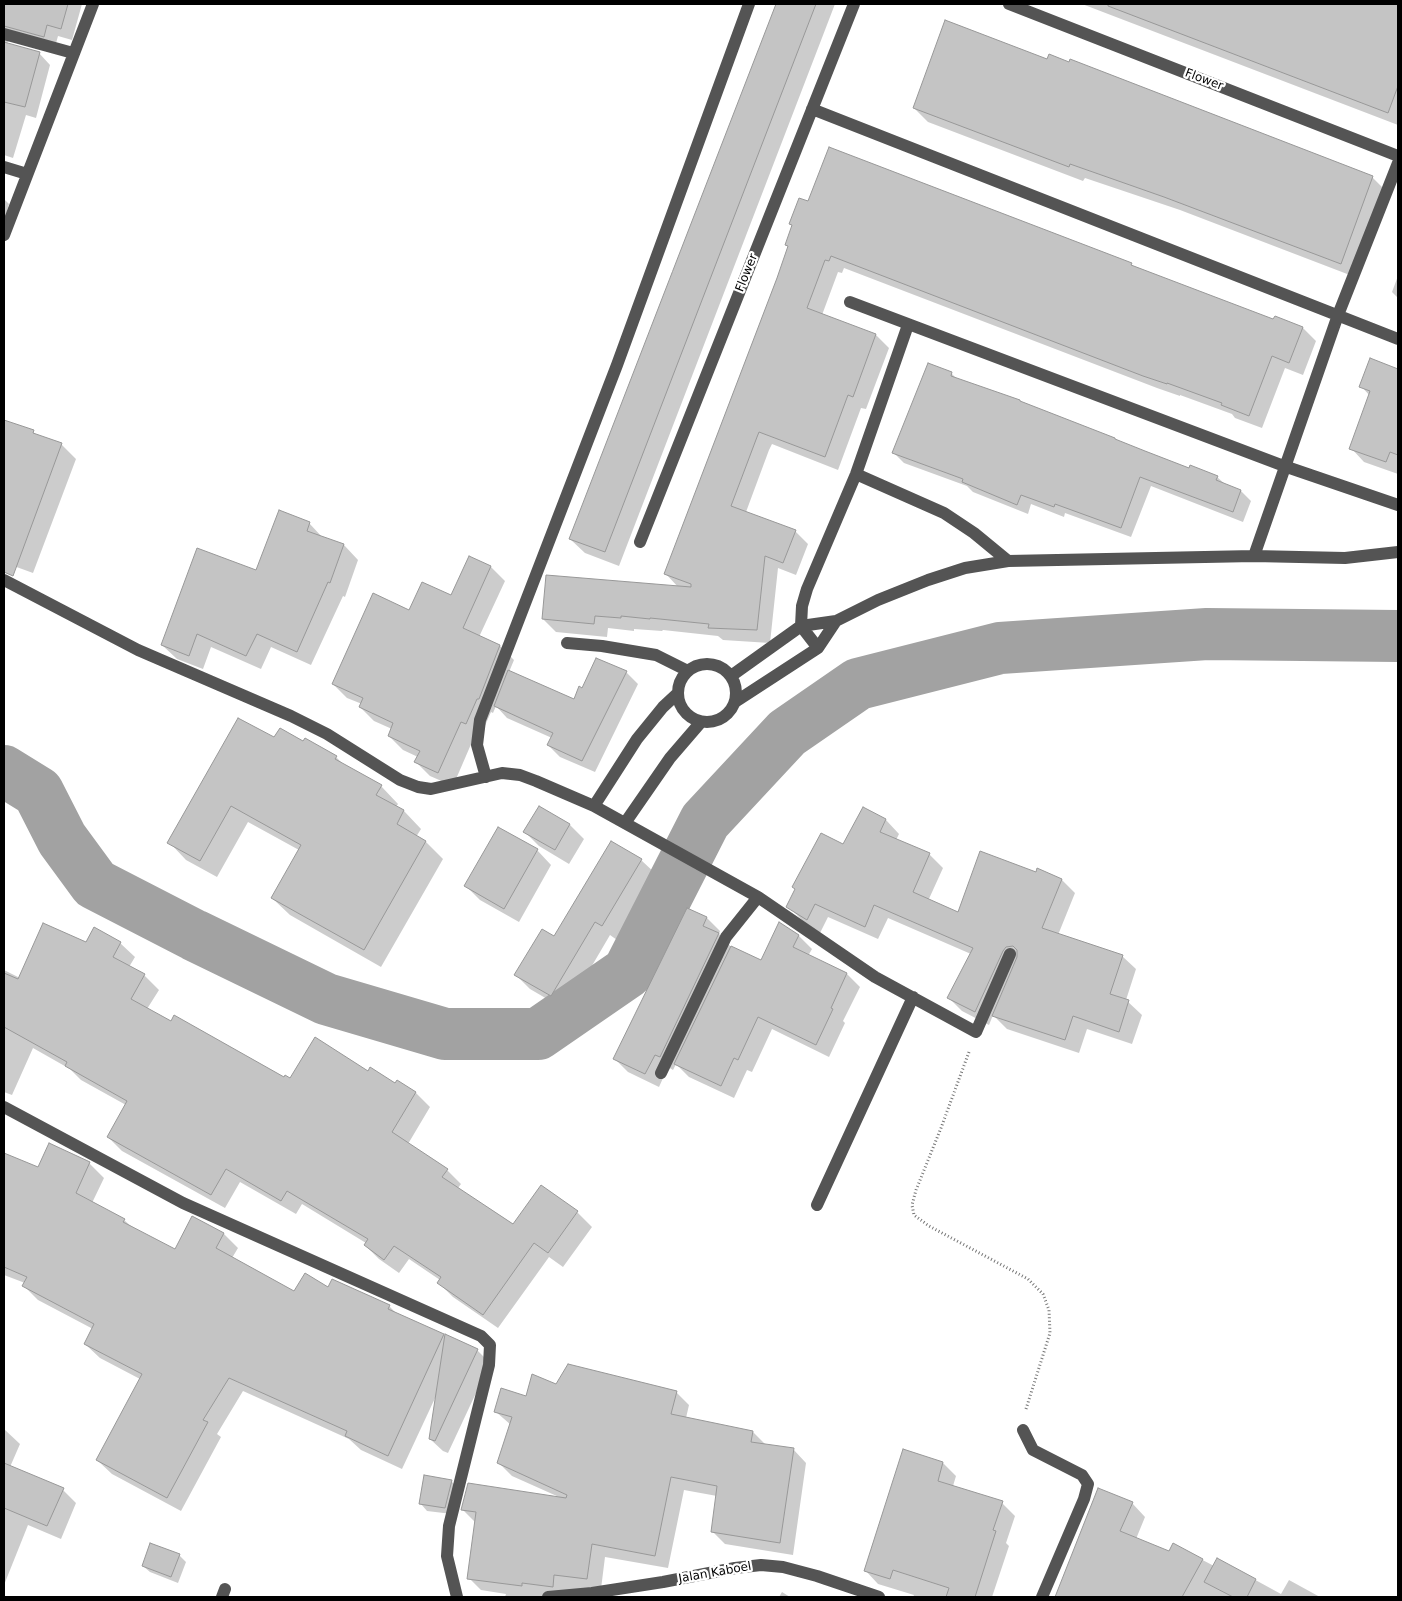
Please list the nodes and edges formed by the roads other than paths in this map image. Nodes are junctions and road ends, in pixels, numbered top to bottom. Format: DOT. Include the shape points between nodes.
graph roads {
  1 [pos="93,4"];
  2 [pos="750,4"];
  3 [pos="854,4"];
  4 [pos="1009,4"];
  5 [pos="4,34"];
  6 [pos="73,53"];
  7 [pos="812,109"];
  8 [pos="1398,156"];
  9 [pos="1398,163"];
  10 [pos="4,167"];
  11 [pos="27,174"];
  12 [pos="4,234"];
  13 [pos="850,302"];
  14 [pos="1338,316"];
  15 [pos="908,325"];
  16 [pos="1398,338"];
  17 [pos="1284,466"];
  18 [pos="856,474"];
  19 [pos="1398,505"];
  20 [pos="640,542"];
  21 [pos="1398,552"];
  22 [pos="1254,556"];
  23 [pos="1008,561"];
  24 [pos="4,580"];
  25 [pos="836,621"];
  26 [pos="801,626"];
  27 [pos="567,642"];
  28 [pos="818,648"];
  29 [pos="688,671"];
  30 [pos="731,676"];
  31 [pos="678,694"];
  32 [pos="735,702"];
  33 [pos="702,722"];
  34 [pos="486,777"];
  35 [pos="594,806"];
  36 [pos="625,823"];
  37 [pos="758,897"];
  38 [pos="1010,954"];
  39 [pos="913,997"];
  40 [pos="661,1073"];
  41 [pos="4,1107"];
  42 [pos="817,1205"];
  43 [pos="1023,1430"];
  44 [pos="457,1597"];
  45 [pos="548,1597"];
  46 [pos="879,1597"];
  47 [pos="1042,1597"];
  1 -- 6 [label="street"];
  2 -- 34 [label="street" via="617,364 480,720 477,745"];
  3 -- 7 [label="street, Flower"];
  4 -- 8 [label="street, Flower"];
  5 -- 6 [label="street"];
  6 -- 11 [label="street"];
  7 -- 14 [label="street"];
  7 -- 20 [label="street, Flower"];
  9 -- 14 [label="street"];
  10 -- 11 [label="street"];
  11 -- 12 [label="street"];
  13 -- 15 [label="street"];
  14 -- 16 [label="street"];
  14 -- 17 [label="street"];
  15 -- 17 [label="street"];
  15 -- 18 [label="street"];
  17 -- 19 [label="street"];
  17 -- 22 [label="street"];
  18 -- 23 [label="street" via="944,513"];
  18 -- 26 [label="street" via="807,589"];
  21 -- 22 [label="street" via="1345,558"];
  22 -- 23 [label="street"];
  23 -- 25 [label="street" via="966,568 928,580"];
  24 -- 34 [label="street" via="138,650 327,734 400,780 431,789"];
  25 -- 26 [label="street"];
  25 -- 28 [label="street"];
  26 -- 28 [label="street"];
  26 -- 30 [label="street"];
  27 -- 29 [label="street" via="656,656"];
  28 -- 32 [label="street"];
  29 -- 30 [label="street" via="696,666 715,665"];
  29 -- 31 [label="street" via="682,678"];
  30 -- 32 [label="street" via="736,688"];
  31 -- 33 [label="street" via="681,707 690,717"];
  31 -- 35 [label="street" via="637,739"];
  32 -- 33 [label="street" via="727,714 715,721"];
  33 -- 36 [label="street" via="670,758"];
  34 -- 35 [label="street" via="502,773 520,775"];
  35 -- 36 [label="street"];
  36 -- 37 [label="street"];
  37 -- 39 [label="street" via="875,977"];
  37 -- 40 [label="street" via="726,937"];
  38 -- 39 [label="street" via="976,1032"];
  39 -- 42 [label="street"];
  41 -- 44 [label="street" via="183,1203 481,1336 490,1345 489,1365 449,1526 447,1556"];
  43 -- 47 [label="street" via="1033,1450 1082,1474 1088,1484"];
  45 -- 46 [label="street, Jalan Kaboel" via="592,1593 761,1565 817,1576"];
}
